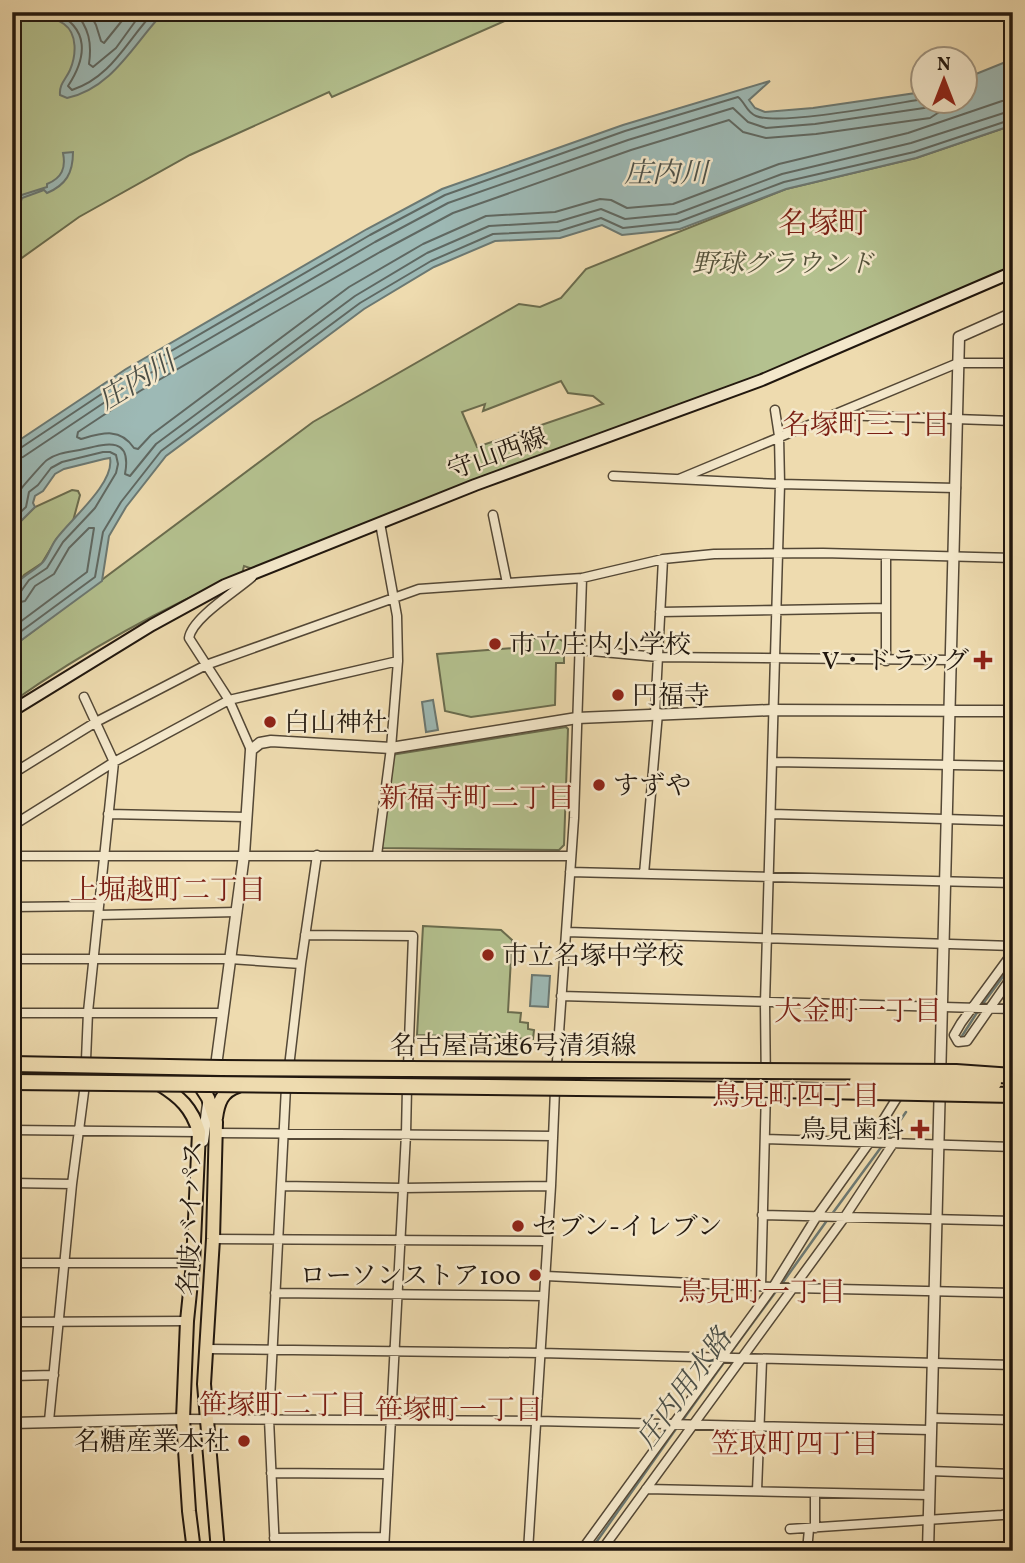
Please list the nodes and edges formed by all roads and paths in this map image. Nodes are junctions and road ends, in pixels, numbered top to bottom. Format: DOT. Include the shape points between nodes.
graph roads {
  1 [pos="1013,272"];
  2 [pos="1013,313"];
  3 [pos="958,363"];
  4 [pos="1013,363"];
  5 [pos="775,410"];
  6 [pos="836,414"];
  7 [pos="957,420"];
  8 [pos="1013,421"];
  9 [pos="779,436"];
  10 [pos="613,476"];
  11 [pos="679,479"];
  12 [pos="780,484"];
  13 [pos="956,488"];
  14 [pos="493,515"];
  15 [pos="380,523"];
  16 [pos="778,554"];
  17 [pos="886,555"];
  18 [pos="954,556"];
  19 [pos="1013,558"];
  20 [pos="663,559"];
  21 [pos="260,571"];
  22 [pos="582,578"];
  23 [pos="507,583"];
  24 [pos="394,598"];
  25 [pos="886,608"];
  26 [pos="660,612"];
  27 [pos="777,612"];
  28 [pos="580,650"];
  29 [pos="658,657"];
  30 [pos="775,659"];
  31 [pos="951,660"];
  32 [pos="398,661"];
  33 [pos="886,661"];
  34 [pos="206,665"];
  35 [pos="85,697"];
  36 [pos="229,700"];
  37 [pos="773,710"];
  38 [pos="948,710"];
  39 [pos="1013,710"];
  40 [pos="12,711"];
  41 [pos="657,713"];
  42 [pos="577,718"];
  43 [pos="96,722"];
  44 [pos="391,748"];
  45 [pos="251,750"];
  46 [pos="114,762"];
  47 [pos="774,762"];
  48 [pos="947,764"];
  49 [pos="1013,766"];
  50 [pos="12,774"];
  51 [pos="108,814"];
  52 [pos="772,814"];
  53 [pos="246,817"];
  54 [pos="946,820"];
  55 [pos="1013,821"];
  56 [pos="12,826"];
  57 [pos="244,855"];
  58 [pos="317,855"];
  59 [pos="377,855"];
  60 [pos="12,856"];
  61 [pos="571,856"];
  62 [pos="103,857"];
  63 [pos="570,872"];
  64 [pos="644,874"];
  65 [pos="770,877"];
  66 [pos="944,882"];
  67 [pos="1013,883"];
  68 [pos="12,906"];
  69 [pos="99,911"];
  70 [pos="237,912"];
  71 [pos="567,932"];
  72 [pos="305,935"];
  73 [pos="768,939"];
  74 [pos="943,944"];
  75 [pos="1013,946"];
  76 [pos="1013,952"];
  77 [pos="12,959"];
  78 [pos="230,960"];
  79 [pos="93,961"];
  80 [pos="301,964"];
  81 [pos="1013,975"];
  82 [pos="561,996"];
  83 [pos="765,1003"];
  84 [pos="941,1007"];
  85 [pos="971,1008"];
  86 [pos="989,1008"];
  87 [pos="1013,1009"];
  88 [pos="12,1013"];
  89 [pos="88,1013"];
  90 [pos="222,1013"];
  91 [pos="86,1061"];
  92 [pos="12,1062"];
  93 [pos="152,1064"];
  94 [pos="557,1065"];
  95 [pos="766,1066"];
  96 [pos="289,1067"];
  97 [pos="408,1067"];
  98 [pos="940,1068"];
  99 [pos="1013,1069"];
  100 [pos="1013,1076"];
  101 [pos="598,1077"];
  102 [pos="12,1083"];
  103 [pos="85,1084"];
  104 [pos="159,1084"];
  105 [pos="213,1084"];
  106 [pos="1013,1084"];
  107 [pos="237,1086"];
  108 [pos="286,1087"];
  109 [pos="407,1088"];
  110 [pos="550,1089"];
  111 [pos="766,1090"];
  112 [pos="939,1092"];
  113 [pos="900,1093"];
  114 [pos="1013,1094"];
  115 [pos="216,1128"];
  116 [pos="12,1130"];
  117 [pos="80,1131"];
  118 [pos="199,1132"];
  119 [pos="284,1132"];
  120 [pos="407,1134"];
  121 [pos="553,1136"];
  122 [pos="765,1139"];
  123 [pos="894,1142"];
  124 [pos="869,1143"];
  125 [pos="938,1143"];
  126 [pos="1013,1147"];
  127 [pos="12,1183"];
  128 [pos="72,1184"];
  129 [pos="197,1186"];
  130 [pos="281,1186"];
  131 [pos="551,1186"];
  132 [pos="403,1188"];
  133 [pos="762,1215"];
  134 [pos="817,1216"];
  135 [pos="844,1218"];
  136 [pos="936,1219"];
  137 [pos="1013,1221"];
  138 [pos="213,1239"];
  139 [pos="278,1239"];
  140 [pos="400,1241"];
  141 [pos="547,1241"];
  142 [pos="12,1263"];
  143 [pos="65,1263"];
  144 [pos="193,1263"];
  145 [pos="546,1276"];
  146 [pos="761,1286"];
  147 [pos="773,1286"];
  148 [pos="794,1288"];
  149 [pos="934,1291"];
  150 [pos="275,1293"];
  151 [pos="1013,1293"];
  152 [pos="397,1294"];
  153 [pos="544,1296"];
  154 [pos="187,1321"];
  155 [pos="12,1322"];
  156 [pos="59,1322"];
  157 [pos="207,1349"];
  158 [pos="271,1349"];
  159 [pos="394,1351"];
  160 [pos="541,1353"];
  161 [pos="721,1359"];
  162 [pos="739,1359"];
  163 [pos="762,1360"];
  164 [pos="932,1363"];
  165 [pos="1013,1365"];
  166 [pos="54,1375"];
  167 [pos="12,1376"];
  168 [pos="205,1418"];
  169 [pos="931,1418"];
  170 [pos="183,1419"];
  171 [pos="269,1419"];
  172 [pos="391,1419"];
  173 [pos="537,1420"];
  174 [pos="1013,1420"];
  175 [pos="49,1421"];
  176 [pos="12,1423"];
  177 [pos="671,1424"];
  178 [pos="692,1424"];
  179 [pos="759,1426"];
  180 [pos="931,1430"];
  181 [pos="930,1471"];
  182 [pos="271,1473"];
  183 [pos="387,1474"];
  184 [pos="1013,1474"];
  185 [pos="646,1489"];
  186 [pos="757,1491"];
  187 [pos="815,1493"];
  188 [pos="929,1495"];
  189 [pos="1013,1513"];
  190 [pos="928,1521"];
  191 [pos="812,1529"];
  192 [pos="790,1530"];
  193 [pos="384,1537"];
  194 [pos="274,1538"];
  195 [pos="194,1551"];
  196 [pos="218,1551"];
  197 [pos="275,1551"];
  198 [pos="384,1551"];
  199 [pos="528,1551"];
  200 [pos="580,1551"];
  201 [pos="601,1551"];
  202 [pos="807,1551"];
  203 [pos="928,1551"];
  1 -- 15 [label="main road, 守山西線" via="762,380"];
  2 -- 3 [label="street" via="959,337"];
  3 -- 4 [label="street"];
  3 -- 6 [label="street"];
  3 -- 7 [label="street"];
  5 -- 9 [label="street"];
  6 -- 7 [label="street"];
  6 -- 9 [label="street"];
  7 -- 8 [label="street"];
  7 -- 13 [label="street"];
  9 -- 11 [label="street"];
  9 -- 12 [label="street"];
  10 -- 11 [label="street"];
  11 -- 12 [label="street"];
  12 -- 13 [label="street"];
  12 -- 16 [label="street"];
  13 -- 18 [label="street"];
  14 -- 23 [label="street"];
  15 -- 21 [label="main road, 守山西線"];
  15 -- 24 [label="street"];
  16 -- 17 [label="street"];
  16 -- 20 [label="street"];
  16 -- 27 [label="street"];
  17 -- 18 [label="street"];
  17 -- 25 [label="street"];
  18 -- 19 [label="street"];
  18 -- 31 [label="street"];
  20 -- 22 [label="street"];
  20 -- 26 [label="street"];
  21 -- 34 [label="street" via="189,634"];
  21 -- 40 [label="main road, 守山西線" via="189,603"];
  22 -- 23 [label="street"];
  22 -- 28 [label="street"];
  23 -- 24 [label="street" via="419,589"];
  24 -- 32 [label="street"];
  24 -- 34 [label="street"];
  25 -- 27 [label="street"];
  25 -- 33 [label="street"];
  26 -- 27 [label="street"];
  26 -- 29 [label="street"];
  27 -- 30 [label="street"];
  28 -- 29 [label="street"];
  28 -- 42 [label="street"];
  29 -- 30 [label="street"];
  29 -- 41 [label="street"];
  30 -- 33 [label="street"];
  30 -- 37 [label="street"];
  31 -- 33 [label="street"];
  31 -- 38 [label="street"];
  32 -- 36 [label="street"];
  32 -- 44 [label="street"];
  34 -- 36 [label="street"];
  34 -- 43 [label="street"];
  35 -- 43 [label="street"];
  36 -- 45 [label="street"];
  36 -- 46 [label="street"];
  37 -- 38 [label="street"];
  37 -- 41 [label="street"];
  37 -- 47 [label="street"];
  38 -- 39 [label="street"];
  38 -- 48 [label="street"];
  41 -- 42 [label="street"];
  41 -- 64 [label="street"];
  42 -- 44 [label="street"];
  42 -- 61 [label="street"];
  43 -- 46 [label="street"];
  43 -- 50 [label="street"];
  44 -- 45 [label="street" via="271,741"];
  44 -- 59 [label="street"];
  45 -- 53 [label="street"];
  46 -- 51 [label="street"];
  46 -- 56 [label="street"];
  47 -- 48 [label="street"];
  47 -- 52 [label="street"];
  48 -- 49 [label="street"];
  48 -- 54 [label="street"];
  51 -- 53 [label="street"];
  51 -- 62 [label="street"];
  52 -- 54 [label="street"];
  52 -- 65 [label="street"];
  53 -- 57 [label="street"];
  54 -- 55 [label="street"];
  54 -- 66 [label="street"];
  57 -- 58 [label="street"];
  57 -- 62 [label="street"];
  57 -- 70 [label="street"];
  58 -- 59 [label="street"];
  58 -- 72 [label="street"];
  59 -- 61 [label="street"];
  60 -- 62 [label="street"];
  61 -- 63 [label="street"];
  62 -- 69 [label="street"];
  63 -- 64 [label="street"];
  63 -- 71 [label="street"];
  64 -- 65 [label="street"];
  65 -- 66 [label="street"];
  65 -- 73 [label="street"];
  66 -- 67 [label="street"];
  66 -- 74 [label="street"];
  68 -- 69 [label="street"];
  69 -- 70 [label="street"];
  69 -- 79 [label="street"];
  70 -- 78 [label="street"];
  71 -- 73 [label="street"];
  71 -- 82 [label="street"];
  72 -- 80 [label="street"];
  72 -- 97 [label="street" via="413,936"];
  73 -- 74 [label="street"];
  73 -- 83 [label="street"];
  74 -- 75 [label="street"];
  74 -- 84 [label="street"];
  76 -- 85 [label="street"];
  77 -- 79 [label="street"];
  78 -- 79 [label="street"];
  78 -- 80 [label="street"];
  78 -- 90 [label="street"];
  79 -- 89 [label="street"];
  80 -- 96 [label="street"];
  81 -- 86 [label="street"];
  82 -- 83 [label="street"];
  82 -- 94 [label="street"];
  83 -- 84 [label="street"];
  83 -- 95 [label="street"];
  84 -- 85 [label="street"];
  84 -- 98 [label="street"];
  85 -- 86 [label="street"];
  85 -- 86 [label="street" via="956,1030 958,1042 967,1041"];
  86 -- 87 [label="street"];
  88 -- 89 [label="street"];
  89 -- 90 [label="street"];
  89 -- 91 [label="street"];
  90 -- 105 [label="street"];
  91 -- 92 [label="highway"];
  91 -- 93 [label="highway"];
  91 -- 103 [label="street"];
  92 -- 93 [label="highway, 名古屋高速6号清須線, bridge"];
  93 -- 100 [label="highway, 名古屋高速6号清須線, bridge"];
  93 -- 101 [label="highway, bridge" via="195,1073 352,1078"];
  93 -- 105 [label="street"];
  93 -- 105 [label="highway"];
  94 -- 95 [label="street"];
  94 -- 97 [label="street"];
  94 -- 110 [label="street"];
  95 -- 98 [label="street"];
  95 -- 111 [label="street"];
  96 -- 97 [label="street"];
  96 -- 105 [label="street" via="239,1067"];
  98 -- 99 [label="street"];
  98 -- 112 [label="street"];
  102 -- 103 [label="highway"];
  102 -- 110 [label="highway, 名古屋高速6号清須線, bridge"];
  103 -- 104 [label="highway"];
  103 -- 117 [label="street"];
  104 -- 105 [label="highway"];
  104 -- 118 [label="highway, 名岐バイパス" via="184,1102"];
  105 -- 107 [label="highway" via="226,1092"];
  105 -- 115 [label="highway, 名岐バイパス"];
  105 -- 129 [label="street"];
  106 -- 110 [label="highway, bridge" via="772,1080"];
  107 -- 108 [label="street"];
  108 -- 109 [label="street"];
  108 -- 119 [label="street"];
  109 -- 110 [label="street"];
  109 -- 120 [label="street"];
  110 -- 111 [label="street"];
  110 -- 113 [label="highway, 名古屋高速6号清須線, bridge"];
  110 -- 121 [label="street"];
  111 -- 113 [label="street"];
  111 -- 122 [label="street"];
  112 -- 113 [label="street"];
  112 -- 114 [label="street"];
  112 -- 125 [label="street"];
  113 -- 114 [label="highway, 名古屋高速6号清須線, bridge"];
  113 -- 124 [label="street"];
  115 -- 119 [label="street"];
  115 -- 138 [label="highway, 名岐バイパス"];
  116 -- 117 [label="street"];
  117 -- 118 [label="street"];
  117 -- 128 [label="street"];
  118 -- 129 [label="highway, 名岐バイパス"];
  119 -- 120 [label="street"];
  119 -- 130 [label="street"];
  120 -- 121 [label="street"];
  120 -- 132 [label="street"];
  121 -- 131 [label="street"];
  122 -- 124 [label="street"];
  122 -- 133 [label="street"];
  123 -- 124 [label="street"];
  123 -- 125 [label="street"];
  123 -- 135 [label="street"];
  124 -- 134 [label="street"];
  125 -- 126 [label="street"];
  125 -- 136 [label="street"];
  127 -- 128 [label="street"];
  128 -- 143 [label="street"];
  129 -- 144 [label="highway, 名岐バイパス"];
  130 -- 132 [label="street"];
  130 -- 139 [label="street"];
  131 -- 132 [label="street"];
  131 -- 141 [label="street"];
  132 -- 140 [label="street"];
  133 -- 134 [label="street"];
  133 -- 146 [label="street"];
  134 -- 135 [label="street"];
  134 -- 147 [label="street"];
  135 -- 136 [label="street"];
  135 -- 148 [label="street"];
  136 -- 137 [label="street"];
  136 -- 149 [label="street"];
  138 -- 139 [label="street"];
  138 -- 157 [label="highway, 名岐バイパス"];
  139 -- 140 [label="street"];
  139 -- 150 [label="street"];
  140 -- 141 [label="street"];
  140 -- 152 [label="street"];
  141 -- 145 [label="street"];
  142 -- 143 [label="street"];
  143 -- 144 [label="street"];
  143 -- 156 [label="street"];
  144 -- 154 [label="highway, 名岐バイパス"];
  145 -- 146 [label="street"];
  145 -- 153 [label="street"];
  146 -- 147 [label="street"];
  147 -- 148 [label="street"];
  147 -- 161 [label="street"];
  148 -- 149 [label="street"];
  148 -- 162 [label="street"];
  149 -- 151 [label="street"];
  149 -- 164 [label="street"];
  150 -- 152 [label="street"];
  150 -- 158 [label="street"];
  152 -- 153 [label="street"];
  152 -- 159 [label="street"];
  153 -- 160 [label="street"];
  154 -- 156 [label="street"];
  154 -- 170 [label="highway, 名岐バイパス"];
  155 -- 156 [label="street"];
  156 -- 166 [label="street"];
  157 -- 158 [label="street"];
  157 -- 168 [label="highway, 名岐バイパス"];
  158 -- 159 [label="street"];
  158 -- 171 [label="street"];
  159 -- 160 [label="street"];
  159 -- 172 [label="street"];
  160 -- 161 [label="street"];
  160 -- 173 [label="street"];
  161 -- 162 [label="street"];
  161 -- 177 [label="street"];
  162 -- 163 [label="street"];
  162 -- 178 [label="street"];
  163 -- 164 [label="street"];
  163 -- 179 [label="street"];
  164 -- 165 [label="street"];
  164 -- 169 [label="street"];
  166 -- 167 [label="street"];
  166 -- 175 [label="street"];
  168 -- 170 [label="street"];
  168 -- 171 [label="street"];
  168 -- 196 [label="highway, 名岐バイパス"];
  169 -- 174 [label="street"];
  169 -- 180 [label="street"];
  170 -- 175 [label="street"];
  170 -- 195 [label="highway, 名岐バイパス"];
  171 -- 172 [label="street"];
  171 -- 182 [label="street"];
  172 -- 173 [label="street"];
  172 -- 183 [label="street"];
  173 -- 177 [label="street"];
  173 -- 199 [label="street"];
  175 -- 176 [label="street"];
  177 -- 178 [label="street"];
  177 -- 200 [label="street"];
  178 -- 179 [label="street"];
  178 -- 185 [label="street"];
  179 -- 180 [label="street"];
  179 -- 186 [label="street"];
  180 -- 181 [label="street"];
  181 -- 184 [label="street"];
  181 -- 188 [label="street"];
  182 -- 183 [label="street"];
  182 -- 194 [label="street"];
  183 -- 193 [label="street"];
  185 -- 186 [label="street"];
  185 -- 201 [label="street"];
  186 -- 187 [label="street"];
  187 -- 188 [label="street"];
  187 -- 191 [label="street"];
  188 -- 190 [label="street"];
  189 -- 190 [label="street"];
  190 -- 191 [label="street"];
  190 -- 203 [label="street"];
  191 -- 192 [label="street"];
  191 -- 202 [label="street"];
  193 -- 194 [label="street"];
  193 -- 198 [label="street"];
  194 -- 197 [label="street"];
}
